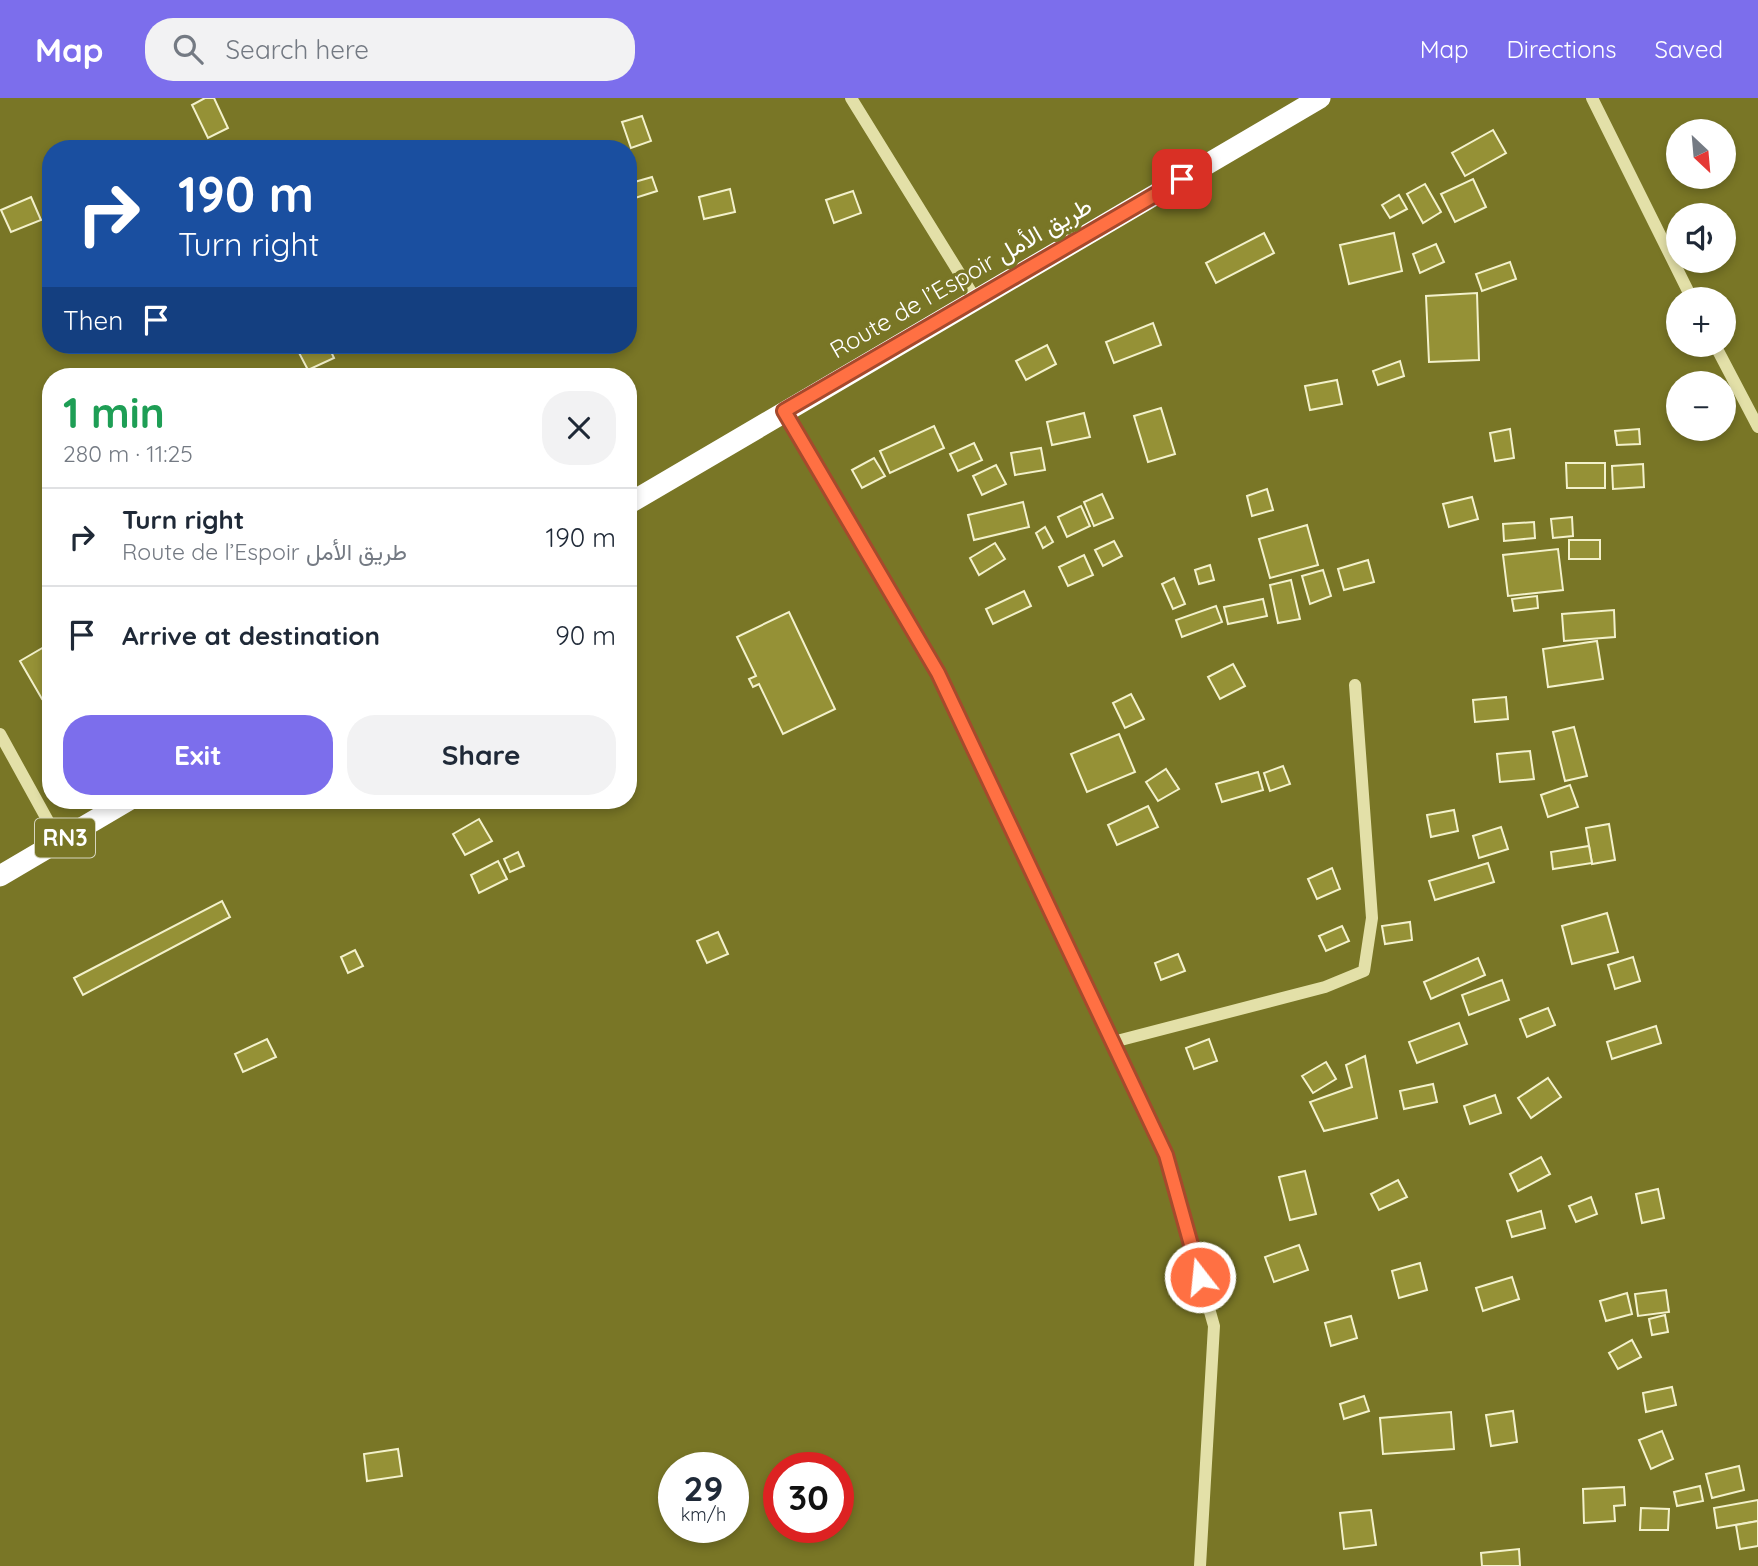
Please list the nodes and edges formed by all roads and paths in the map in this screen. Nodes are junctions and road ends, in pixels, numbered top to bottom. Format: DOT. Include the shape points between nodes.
graph roads {
  1 [pos="852,98"];
  2 [pos="1320,98"];
  3 [pos="1592,98"];
  4 [pos="1686,287"];
  5 [pos="976,300"];
  6 [pos="1720,357"];
  7 [pos="784,411"];
  8 [pos="1758,427"];
  9 [pos="637,499"];
  10 [pos="1355,685"];
  11 [pos="0,734"];
  12 [pos="114,809"];
  13 [pos="59,841"];
  14 [pos="0,876"];
  15 [pos="1112,1042"];
  16 [pos="1200,1566"];
  1 -- 5 [label="street"];
  2 -- 5 [label="highway, Route de l’Espoir طريق الأمل"];
  3 -- 4 [label="street"];
  5 -- 7 [label="highway, Route de l’Espoir طريق الأمل"];
  6 -- 8 [label="street"];
  7 -- 9 [label="highway, Route de l’Espoir طريق الأمل"];
  7 -- 15 [label="street" via="938,673"];
  10 -- 15 [label="street" via="1372,918 1364,971 1325,987"];
  11 -- 13 [label="street"];
  12 -- 13 [label="highway, RN3"];
  13 -- 14 [label="highway, RN3"];
  15 -- 16 [label="street" via="1166,1155 1214,1326"];
}
